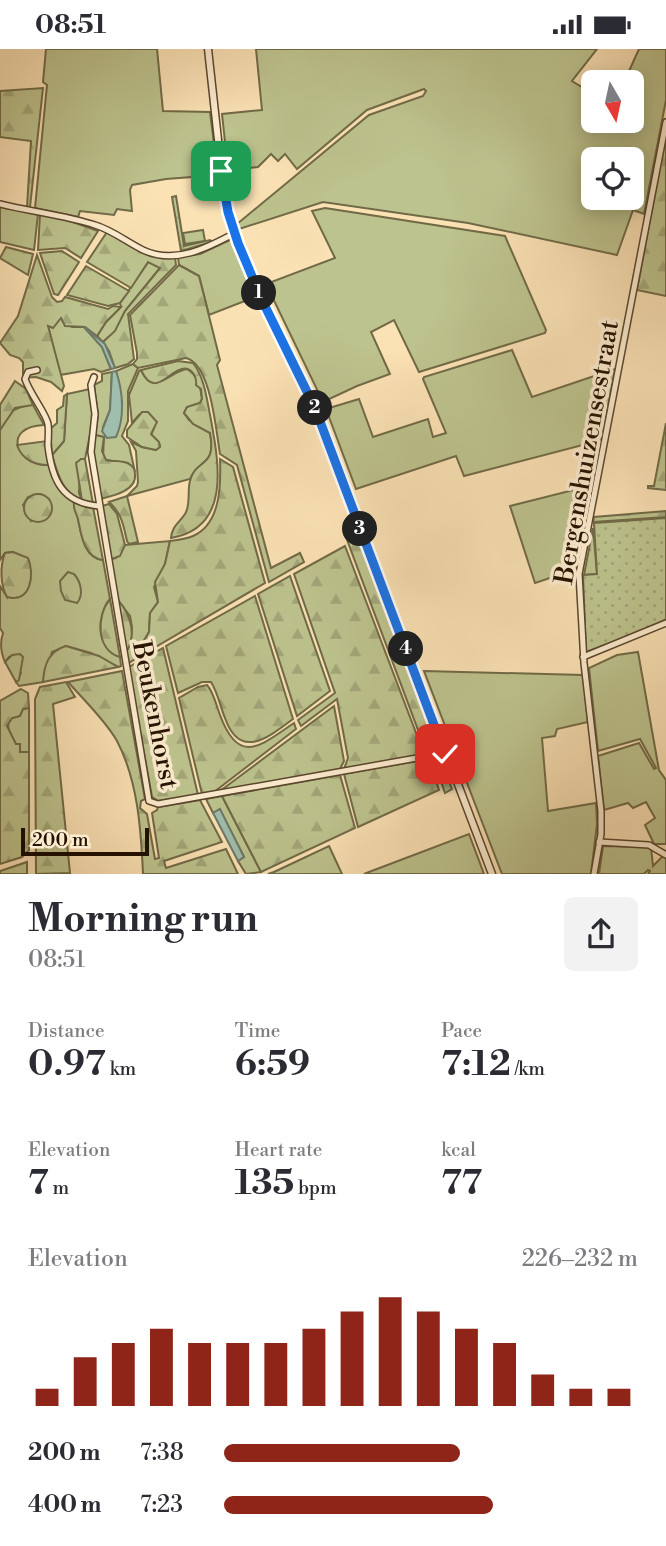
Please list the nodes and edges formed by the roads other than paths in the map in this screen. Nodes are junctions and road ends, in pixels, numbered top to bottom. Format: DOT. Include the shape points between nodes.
graph roads {
  1 [pos="208,49"];
  2 [pos="666,122"];
  3 [pos="0,204"];
  4 [pos="235,233"];
  5 [pos="37,370"];
  6 [pos="94,377"];
  7 [pos="99,506"];
  8 [pos="666,623"];
  9 [pos="583,657"];
  10 [pos="445,754"];
  11 [pos="599,842"];
  12 [pos="666,855"];
  13 [pos="492,874"];
  14 [pos="594,874"];
  1 -- 4 [label="street" via="223,185"];
  2 -- 9 [label="street, Bergenshuizensestraat" via="579,574"];
  3 -- 4 [label="street" via="93,224 156,254 191,253"];
  4 -- 10 [label="street" via="315,408"];
  5 -- 7 [label="street" via="28,372 25,379 48,423 58,483 71,499"];
  6 -- 7 [label="street, Beukenhorst" via="90,446"];
  7 -- 10 [label="street, Beukenhorst" via="152,804"];
  8 -- 9 [label="street"];
  9 -- 11 [label="street, Bergenshuizensestraat" via="601,811"];
  10 -- 13 [label="street"];
  11 -- 12 [label="street" via="649,845"];
  11 -- 14 [label="street, Bergenshuizensestraat"];
}
